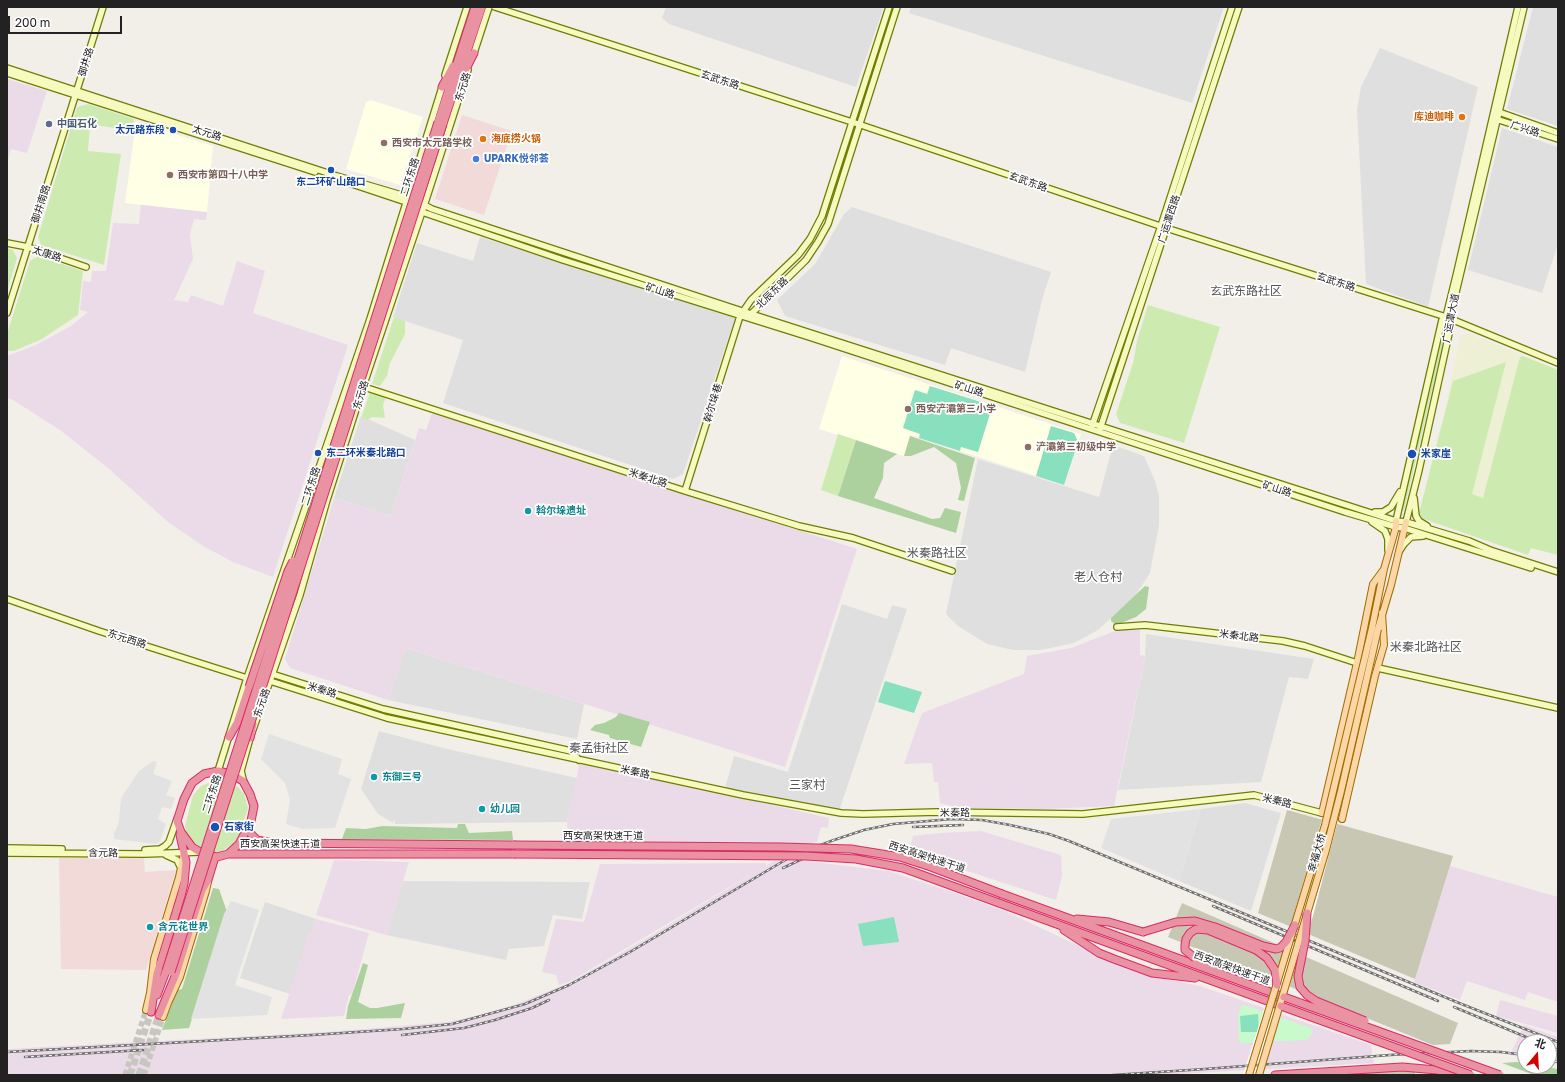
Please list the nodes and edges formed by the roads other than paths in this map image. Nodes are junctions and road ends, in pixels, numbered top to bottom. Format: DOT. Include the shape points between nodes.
graph roads {
  1 [pos="103,7"];
  2 [pos="467,7"];
  3 [pos="475,7"];
  4 [pos="482,7"];
  5 [pos="489,7"];
  6 [pos="495,7"];
  7 [pos="889,7"];
  8 [pos="897,7"];
  9 [pos="1232,7"];
  10 [pos="1239,7"];
  11 [pos="1518,7"];
  12 [pos="1524,7"];
  13 [pos="462,48"];
  14 [pos="474,53"];
  15 [pos="7,68"];
  16 [pos="7,73"];
  17 [pos="442,87"];
  18 [pos="76,93"];
  19 [pos="453,93"];
  20 [pos="1495,114"];
  21 [pos="852,122"];
  22 [pos="441,123"];
  23 [pos="860,125"];
  24 [pos="1558,133"];
  25 [pos="1558,140"];
  26 [pos="407,199"];
  27 [pos="423,209"];
  28 [pos="1164,227"];
  29 [pos="7,243"];
  30 [pos="28,247"];
  31 [pos="86,267"];
  32 [pos="7,313"];
  33 [pos="741,313"];
  34 [pos="751,314"];
  35 [pos="1446,317"];
  36 [pos="1452,320"];
  37 [pos="1558,363"];
  38 [pos="346,381"];
  39 [pos="363,387"];
  40 [pos="1092,426"];
  41 [pos="1100,429"];
  42 [pos="1403,486"];
  43 [pos="1414,488"];
  44 [pos="685,490"];
  45 [pos="1363,509"];
  46 [pos="1358,515"];
  47 [pos="1396,524"];
  48 [pos="1405,525"];
  49 [pos="1440,532"];
  50 [pos="1432,536"];
  51 [pos="308,537"];
  52 [pos="1397,556"];
  53 [pos="1387,558"];
  54 [pos="1384,569"];
  55 [pos="952,571"];
  56 [pos="1558,572"];
  57 [pos="1558,576"];
  58 [pos="7,599"];
  59 [pos="1382,613"];
  60 [pos="1118,627"];
  61 [pos="1375,629"];
  62 [pos="1357,663"];
  63 [pos="1378,668"];
  64 [pos="272,674"];
  65 [pos="247,678"];
  66 [pos="270,681"];
  67 [pos="1558,708"];
  68 [pos="229,737"];
  69 [pos="250,738"];
  70 [pos="542,745"];
  71 [pos="540,751"];
  72 [pos="579,760"];
  73 [pos="218,771"];
  74 [pos="244,784"];
  75 [pos="1322,813"];
  76 [pos="1332,816"];
  77 [pos="178,817"];
  78 [pos="1342,819"];
  79 [pos="179,828"];
  80 [pos="247,829"];
  81 [pos="7,848"];
  82 [pos="184,852"];
  83 [pos="200,852"];
  84 [pos="7,853"];
  85 [pos="160,854"];
  86 [pos="228,854"];
  87 [pos="215,857"];
  88 [pos="181,866"];
  89 [pos="208,880"];
  90 [pos="184,884"];
  91 [pos="1307,914"];
  92 [pos="1068,918"];
  93 [pos="1049,921"];
  94 [pos="1296,925"];
  95 [pos="168,971"];
  96 [pos="1206,979"];
  97 [pos="1277,985"];
  98 [pos="1258,988"];
  99 [pos="163,1004"];
  100 [pos="149,1011"];
  101 [pos="161,1016"];
  102 [pos="1429,1049"];
  103 [pos="1339,1070"];
  104 [pos="1249,1075"];
  105 [pos="1259,1075"];
  106 [pos="1275,1075"];
  107 [pos="1320,1075"];
  108 [pos="1460,1075"];
  109 [pos="1471,1075"];
  110 [pos="1500,1075"];
  1 -- 18 [label="street, 御井路"];
  2 -- 17 [label="street, 东元路"];
  3 -- 13 [label="highway, 二环东路"];
  4 -- 19 [label="highway"];
  5 -- 14 [label="street, 东元路"];
  6 -- 21 [label="street, 玄武东路"];
  7 -- 21 [label="street, 北辰东路"];
  8 -- 23 [label="street, 北辰东路"];
  9 -- 28 [label="street, 广运潭西路"];
  10 -- 28 [label="street, 广运潭西路"];
  11 -- 20 [label="street, 广运潭大道"];
  12 -- 20 [label="street, 广运潭大道"];
  13 -- 17 [label="highway"];
  13 -- 22 [label="highway, 二环东路"];
  14 -- 19 [label="highway"];
  14 -- 27 [label="street, 东元路"];
  15 -- 18 [label="street, 太元路"];
  16 -- 18 [label="street, 太元路"];
  17 -- 26 [label="street, 东元路"];
  18 -- 26 [label="street, 太元路"];
  18 -- 30 [label="street, 御井南路"];
  19 -- 22 [label="highway"];
  20 -- 24 [label="street, 广兴路"];
  20 -- 25 [label="street, 广兴路"];
  20 -- 35 [label="street, 广运潭大道"];
  20 -- 36 [label="street, 广运潭大道" via="1451,313"];
  21 -- 23 [label="street, 玄武东路"];
  21 -- 33 [label="street, 北辰东路" via="822,216 810,239 792,263 751,300"];
  22 -- 51 [label="highway, 二环东路, bridge"];
  23 -- 28 [label="street, 玄武东路"];
  23 -- 34 [label="street, 北辰东路" via="832,213 818,242 806,260"];
  26 -- 27 [label="street, 矿山路"];
  26 -- 38 [label="street, 东元路"];
  27 -- 33 [label="street, 矿山路" via="563,260"];
  27 -- 39 [label="street, 东元路"];
  28 -- 35 [label="street, 玄武东路"];
  28 -- 40 [label="street, 广运潭西路"];
  28 -- 41 [label="street, 广运潭西路"];
  29 -- 30 [label="street, 太康路"];
  30 -- 31 [label="street, 太康路"];
  30 -- 32 [label="street, 御井南路"];
  33 -- 34 [label="street, 北辰东路"];
  33 -- 40 [label="street, 矿山路"];
  33 -- 44 [label="street, 幹尔垛巷"];
  34 -- 40 [label="street, 矿山路"];
  35 -- 36 [label="street, 玄武东路"];
  35 -- 42 [label="street, 广运潭大道" via="1442,320"];
  36 -- 37 [label="street, 玄武东路"];
  36 -- 43 [label="street, 广运潭大道"];
  38 -- 39 [label="street, 米秦北路"];
  38 -- 65 [label="street, 东元路"];
  39 -- 44 [label="street, 米秦北路"];
  39 -- 64 [label="street, 东元路" via="300,595"];
  40 -- 41 [label="street, 矿山路"];
  41 -- 45 [label="street, 矿山路"];
  41 -- 46 [label="street, 矿山路"];
  42 -- 45 [label="street" via="1389,509 1380,512"];
  42 -- 47 [label="street, 广运潭大道"];
  43 -- 48 [label="street, 广运潭大道"];
  43 -- 49 [label="street" via="1414,511 1417,518"];
  44 -- 55 [label="street, 米秦北路" via="799,526 853,538"];
  45 -- 47 [label="street, 矿山路"];
  46 -- 47 [label="street, 矿山路"];
  46 -- 53 [label="street" via="1385,531 1388,539"];
  47 -- 48 [label="street, 矿山路"];
  47 -- 53 [label="main road, 广运潭大道"];
  48 -- 49 [label="street, 矿山路"];
  48 -- 50 [label="street, 矿山路"];
  48 -- 52 [label="main road, 广运潭大道"];
  49 -- 56 [label="street, 矿山路"];
  50 -- 52 [label="street" via="1412,537"];
  50 -- 57 [label="street, 矿山路"];
  51 -- 68 [label="highway, bridge" via="288,571 237,723"];
  51 -- 69 [label="highway, bridge" via="299,584"];
  51 -- 95 [label="highway, 二环东路, bridge"];
  52 -- 59 [label="main road, 广运潭大道"];
  53 -- 54 [label="main road, 广运潭大道"];
  54 -- 61 [label="main road, 广运潭大道"];
  54 -- 62 [label="main road" via="1373,584"];
  58 -- 65 [label="street, 东元西路"];
  59 -- 61 [label="main road, 广运潭大道"];
  59 -- 63 [label="main road" via="1384,645"];
  60 -- 62 [label="street, 米秦北路" via="1145,625 1283,641"];
  61 -- 91 [label="main road, 幸福大桥, bridge" via="1339,798"];
  61 -- 94 [label="main road, 幸福大桥, bridge"];
  62 -- 75 [label="main road"];
  63 -- 67 [label="street"];
  63 -- 78 [label="main road"];
  64 -- 66 [label="street, 东元路"];
  64 -- 70 [label="street, 米秦路" via="389,710"];
  65 -- 68 [label="street, 东元路"];
  66 -- 69 [label="street, 东元路"];
  66 -- 71 [label="street, 米秦路" via="376,715"];
  68 -- 73 [label="street, 东元路"];
  69 -- 74 [label="street, 东元路" via="240,771"];
  70 -- 71 [label="street"];
  70 -- 72 [label="street, 米秦路" via="571,751"];
  71 -- 72 [label="street, 米秦路"];
  72 -- 75 [label="street, 米秦路" via="841,813 1083,814 1254,795"];
  73 -- 74 [label="highway" via="231,774"];
  73 -- 77 [label="highway" via="204,774 192,783"];
  74 -- 80 [label="highway" via="253,804 253,814"];
  75 -- 76 [label="street, 米秦路"];
  77 -- 79 [label="highway"];
  77 -- 81 [label="street, 含元路" via="169,842 160,849"];
  79 -- 82 [label="highway"];
  79 -- 83 [label="highway" via="189,844"];
  80 -- 86 [label="highway" via="239,844"];
  80 -- 92 [label="highway, 西安高架快速干道, bridge" via="257,840 272,843 852,849 908,860"];
  82 -- 83 [label="street, 含元路"];
  82 -- 85 [label="street, 含元路"];
  82 -- 88 [label="main road"];
  82 -- 90 [label="highway"];
  83 -- 87 [label="highway"];
  84 -- 85 [label="street, 含元路"];
  85 -- 88 [label="street" via="176,858"];
  86 -- 87 [label="highway"];
  86 -- 93 [label="highway, 西安高架快速干道, bridge" via="806,856 856,859 903,868"];
  87 -- 89 [label="highway"];
  88 -- 90 [label="street"];
  88 -- 100 [label="main road" via="154,959"];
  89 -- 99 [label="highway" via="202,890 176,974"];
  89 -- 101 [label="main road" via="180,977"];
  90 -- 100 [label="highway" via="157,974"];
  91 -- 102 [label="highway, bridge" via="1298,983 1307,995 1324,1005"];
  91 -- 105 [label="main road, 幸福大桥, bridge"];
  92 -- 94 [label="highway, bridge" via="1109,922 1143,932 1176,922 1195,921 1276,949 1286,942"];
  92 -- 98 [label="highway, 西安高架快速干道"];
  93 -- 96 [label="highway, 西安高架快速干道"];
  93 -- 96 [label="highway" via="1099,953 1114,959 1152,973"];
  94 -- 97 [label="main road, 幸福大桥, bridge"];
  95 -- 99 [label="highway"];
  95 -- 100 [label="highway"];
  96 -- 109 [label="highway, 西安高架快速干道, bridge"];
  97 -- 98 [label="highway, bridge" via="1276,970 1267,958 1256,950 1208,930 1196,929 1190,933 1184,945 1185,950 1195,958"];
  97 -- 104 [label="main road, 幸福大桥, bridge"];
  98 -- 102 [label="highway, 西安高架快速干道, bridge"];
  99 -- 101 [label="highway"];
  102 -- 110 [label="highway, 西安高架快速干道, bridge"];
  103 -- 106 [label="highway"];
  103 -- 107 [label="highway"];
  103 -- 108 [label="highway" via="1410,1067"];
}
